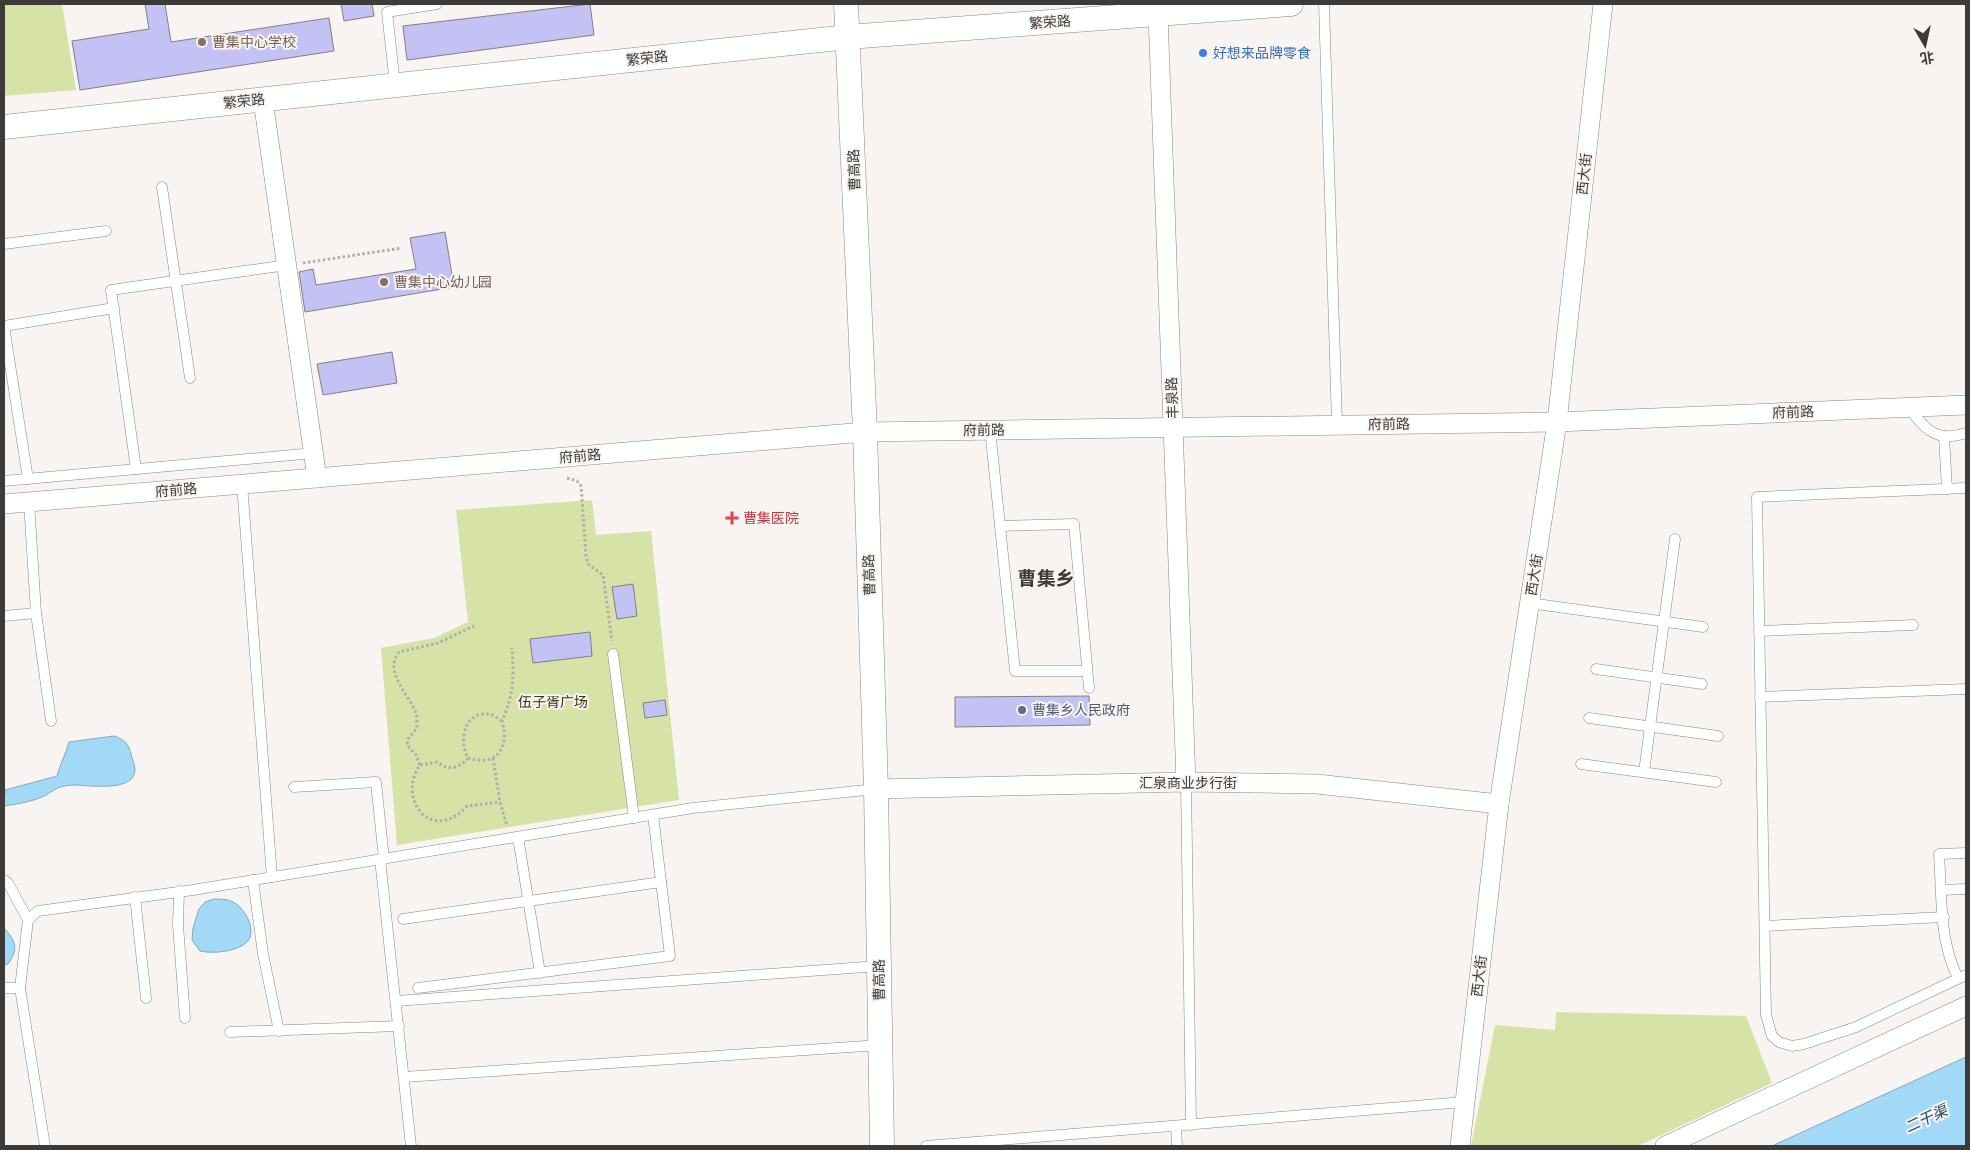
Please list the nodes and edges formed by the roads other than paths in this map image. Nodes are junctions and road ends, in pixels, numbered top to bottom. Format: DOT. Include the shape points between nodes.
graph roads {
  1 [pos="435,4"];
  2 [pos="846,4"];
  3 [pos="1291,4"];
  4 [pos="1324,4"];
  5 [pos="1603,4"];
  6 [pos="1195,7"];
  7 [pos="1158,14"];
  8 [pos="848,37"];
  9 [pos="395,85"];
  10 [pos="263,100"];
  11 [pos="4,127"];
  12 [pos="162,188"];
  13 [pos="106,231"];
  14 [pos="4,244"];
  15 [pos="287,265"];
  16 [pos="176,281"];
  17 [pos="114,308"];
  18 [pos="190,378"];
  19 [pos="1966,405"];
  20 [pos="1908,407"];
  21 [pos="1557,422"];
  22 [pos="1337,424"];
  23 [pos="1173,426"];
  24 [pos="990,429"];
  25 [pos="865,432"];
  26 [pos="1966,433"];
  27 [pos="1944,436"];
  28 [pos="314,453"];
  29 [pos="136,469"];
  30 [pos="317,478"];
  31 [pos="28,479"];
  32 [pos="4,481"];
  33 [pos="242,484"];
  34 [pos="1966,488"];
  35 [pos="1947,489"];
  36 [pos="29,502"];
  37 [pos="4,504"];
  38 [pos="1000,526"];
  39 [pos="1676,539"];
  40 [pos="1529,603"];
  41 [pos="36,613"];
  42 [pos="4,616"];
  43 [pos="1665,622"];
  44 [pos="1913,625"];
  45 [pos="1703,627"];
  46 [pos="1759,631"];
  47 [pos="613,654"];
  48 [pos="1596,669"];
  49 [pos="1087,671"];
  50 [pos="1657,677"];
  51 [pos="1702,684"];
  52 [pos="1089,688"];
  53 [pos="1966,689"];
  54 [pos="1760,697"];
  55 [pos="1589,718"];
  56 [pos="51,722"];
  57 [pos="1650,727"];
  58 [pos="1718,736"];
  59 [pos="1581,764"];
  60 [pos="1644,772"];
  61 [pos="1186,782"];
  62 [pos="1716,782"];
  63 [pos="294,787"];
  64 [pos="876,790"];
  65 [pos="1499,804"];
  66 [pos="653,815"];
  67 [pos="634,818"];
  68 [pos="515,837"];
  69 [pos="1966,853"];
  70 [pos="382,859"];
  71 [pos="272,877"];
  72 [pos="4,880"];
  73 [pos="253,880"];
  74 [pos="661,882"];
  75 [pos="1966,889"];
  76 [pos="1942,890"];
  77 [pos="179,891"];
  78 [pos="135,898"];
  79 [pos="528,901"];
  80 [pos="1944,917"];
  81 [pos="403,919"];
  82 [pos="28,920"];
  83 [pos="1764,926"];
  84 [pos="879,966"];
  85 [pos="540,972"];
  86 [pos="1962,977"];
  87 [pos="4,988"];
  88 [pos="20,988"];
  89 [pos="418,988"];
  90 [pos="146,998"];
  91 [pos="396,1001"];
  92 [pos="1966,1006"];
  93 [pos="184,1018"];
  94 [pos="399,1026"];
  95 [pos="278,1030"];
  96 [pos="230,1032"];
  97 [pos="880,1045"];
  98 [pos="404,1077"];
  99 [pos="1464,1102"];
  100 [pos="1192,1125"];
  101 [pos="1176,1126"];
  102 [pos="45,1146"];
  103 [pos="411,1146"];
  104 [pos="882,1146"];
  105 [pos="926,1146"];
  106 [pos="1177,1146"];
  107 [pos="1460,1146"];
  108 [pos="1665,1146"];
  1 -- 9 [label="lane" via="387,12"];
  2 -- 8 [label="street, 曹高路"];
  3 -- 6 [label="street, 繁荣路"];
  4 -- 22 [label="lane"];
  5 -- 21 [label="street, 西大街"];
  6 -- 7 [label="street, 繁荣路"];
  7 -- 8 [label="street, 繁荣路"];
  7 -- 23 [label="street, 丰泉路"];
  8 -- 9 [label="street, 繁荣路"];
  8 -- 25 [label="street, 曹高路"];
  9 -- 10 [label="street, 繁荣路"];
  10 -- 11 [label="street, 繁荣路"];
  10 -- 15 [label="street"];
  12 -- 16 [label="lane"];
  13 -- 14 [label="lane"];
  15 -- 16 [label="lane"];
  15 -- 28 [label="street"];
  16 -- 17 [label="lane" via="111,290"];
  16 -- 18 [label="lane"];
  17 -- 29 [label="lane"];
  17 -- 31 [label="lane" via="4,326"];
  19 -- 20 [label="street, 府前路"];
  20 -- 21 [label="street, 府前路"];
  20 -- 27 [label="lane" via="1924,428"];
  21 -- 22 [label="street, 府前路"];
  21 -- 40 [label="street, 西大街"];
  22 -- 23 [label="street, 府前路"];
  23 -- 24 [label="street, 府前路"];
  23 -- 61 [label="street, 丰泉路"];
  24 -- 25 [label="street, 府前路"];
  24 -- 38 [label="lane"];
  25 -- 30 [label="street, 府前路"];
  25 -- 64 [label="street, 曹高路"];
  26 -- 27 [label="lane"];
  27 -- 35 [label="lane"];
  28 -- 29 [label="lane"];
  28 -- 30 [label="street"];
  29 -- 31 [label="lane"];
  30 -- 33 [label="street, 府前路"];
  31 -- 32 [label="lane"];
  33 -- 36 [label="street, 府前路"];
  33 -- 71 [label="lane"];
  34 -- 35 [label="lane"];
  35 -- 46 [label="lane" via="1757,497"];
  36 -- 37 [label="street, 府前路"];
  36 -- 41 [label="lane"];
  38 -- 49 [label="lane" via="1015,672"];
  38 -- 49 [label="lane" via="1074,524"];
  39 -- 43 [label="lane"];
  40 -- 43 [label="lane"];
  40 -- 65 [label="street, 西大街"];
  41 -- 42 [label="lane"];
  41 -- 56 [label="lane"];
  43 -- 45 [label="lane"];
  43 -- 50 [label="lane"];
  44 -- 46 [label="lane"];
  46 -- 54 [label="lane"];
  47 -- 67 [label="lane"];
  48 -- 50 [label="lane"];
  49 -- 52 [label="lane"];
  50 -- 51 [label="lane"];
  50 -- 57 [label="lane"];
  53 -- 54 [label="lane"];
  54 -- 83 [label="lane"];
  55 -- 57 [label="lane"];
  57 -- 58 [label="lane"];
  57 -- 60 [label="lane"];
  59 -- 60 [label="lane"];
  60 -- 62 [label="lane"];
  61 -- 64 [label="street, 汇泉商业步行街"];
  61 -- 65 [label="street, 汇泉商业步行街" via="1317,784"];
  61 -- 100 [label="lane"];
  63 -- 70 [label="lane" via="376,782"];
  64 -- 66 [label="lane" via="693,808"];
  64 -- 84 [label="street, 曹高路"];
  65 -- 99 [label="street, 西大街"];
  66 -- 67 [label="lane"];
  66 -- 74 [label="lane"];
  67 -- 68 [label="lane"];
  68 -- 70 [label="lane"];
  68 -- 79 [label="lane"];
  69 -- 76 [label="lane" via="1939,854"];
  70 -- 71 [label="lane"];
  70 -- 91 [label="lane"];
  71 -- 73 [label="lane"];
  72 -- 82 [label="lane"];
  73 -- 77 [label="lane"];
  73 -- 95 [label="lane"];
  74 -- 79 [label="lane"];
  74 -- 85 [label="lane" via="670,956"];
  75 -- 76 [label="lane"];
  76 -- 80 [label="lane"];
  77 -- 78 [label="lane"];
  77 -- 93 [label="lane"];
  78 -- 82 [label="lane" via="38,911"];
  78 -- 90 [label="lane"];
  79 -- 81 [label="lane"];
  79 -- 85 [label="lane"];
  80 -- 83 [label="lane"];
  80 -- 86 [label="lane" via="1945,942 1951,964"];
  82 -- 88 [label="lane"];
  83 -- 86 [label="lane" via="1769,1029 1779,1042 1792,1046 1856,1027"];
  84 -- 91 [label="lane"];
  84 -- 97 [label="street, 曹高路"];
  85 -- 89 [label="lane"];
  87 -- 88 [label="lane"];
  88 -- 102 [label="lane"];
  91 -- 94 [label="lane"];
  92 -- 108 [label="street"];
  94 -- 95 [label="lane"];
  94 -- 98 [label="lane"];
  95 -- 96 [label="lane"];
  97 -- 98 [label="lane"];
  97 -- 104 [label="street, 曹高路"];
  98 -- 103 [label="lane"];
  99 -- 100 [label="lane"];
  99 -- 107 [label="street, 西大街"];
  100 -- 101 [label="lane"];
  101 -- 105 [label="lane"];
  101 -- 106 [label="lane"];
}
